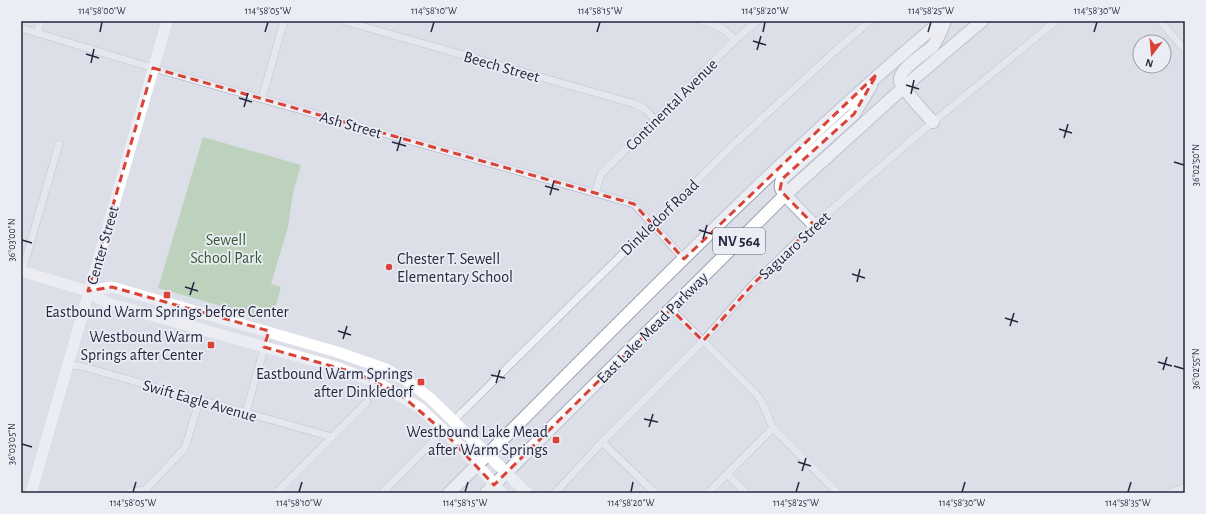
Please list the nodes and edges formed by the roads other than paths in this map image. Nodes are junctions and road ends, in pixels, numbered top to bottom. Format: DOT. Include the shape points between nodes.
graph roads {
  1 [pos="41,21"];
  2 [pos="167,21"];
  3 [pos="284,21"];
  4 [pos="344,21"];
  5 [pos="702,21"];
  6 [pos="757,21"];
  7 [pos="870,21"];
  8 [pos="941,21"];
  9 [pos="945,21"];
  10 [pos="982,21"];
  11 [pos="1056,21"];
  12 [pos="1160,21"];
  13 [pos="21,28"];
  14 [pos="37,32"];
  15 [pos="735,40"];
  16 [pos="1185,50"];
  17 [pos="153,68"];
  18 [pos="877,74"];
  19 [pos="904,87"];
  20 [pos="262,98"];
  21 [pos="655,120"];
  22 [pos="933,122"];
  23 [pos="59,144"];
  24 [pos="595,194"];
  25 [pos="785,195"];
  26 [pos="652,223"];
  27 [pos="814,226"];
  28 [pos="684,258"];
  29 [pos="22,272"];
  30 [pos="88,291"];
  31 [pos="671,309"];
  32 [pos="268,331"];
  33 [pos="703,341"];
  34 [pos="264,347"];
  35 [pos="67,364"];
  36 [pos="200,400"];
  37 [pos="367,402"];
  38 [pos="246,412"];
  39 [pos="453,421"];
  40 [pos="773,428"];
  41 [pos="443,431"];
  42 [pos="332,437"];
  43 [pos="602,442"];
  44 [pos="488,454"];
  45 [pos="477,465"];
  46 [pos="506,472"];
  47 [pos="727,474"];
  48 [pos="1185,487"];
  49 [pos="494,490"];
  50 [pos="130,492"];
  51 [pos="31,493"];
  52 [pos="276,493"];
  53 [pos="382,493"];
  54 [pos="449,493"];
  55 [pos="527,493"];
  56 [pos="555,493"];
  57 [pos="655,493"];
  58 [pos="708,493"];
  59 [pos="746,493"];
  60 [pos="838,493"];
  61 [pos="1169,493"];
  1 -- 14 [label="street"];
  2 -- 17 [label="street, Center Street"];
  3 -- 20 [label="street"];
  4 -- 21 [label="street, Beech Street" via="635,104 646,109"];
  5 -- 15 [label="street" via="718,25"];
  6 -- 15 [label="street, Continental Avenue"];
  7 -- 26 [label="street, Dinkledorf Road" via="734,144"];
  8 -- 18 [label="main road, East Lake Mead Parkway / NV 564"];
  9 -- 19 [label="main road" via="933,45 900,75"];
  10 -- 19 [label="main road, East Lake Mead Parkway / NV 564"];
  11 -- 22 [label="street, Saguaro Street"];
  12 -- 16 [label="street"];
  13 -- 14 [label="street, Ash Street"];
  14 -- 17 [label="street, Ash Street"];
  15 -- 21 [label="street, Continental Avenue"];
  17 -- 20 [label="street, Ash Street"];
  17 -- 30 [label="street, Center Street"];
  18 -- 25 [label="main road" via="854,114 782,179 780,190"];
  18 -- 28 [label="main road, East Lake Mead Parkway / NV 564" via="749,193"];
  19 -- 22 [label="main road"];
  19 -- 25 [label="main road, East Lake Mead Parkway / NV 564"];
  20 -- 24 [label="street, Ash Street"];
  21 -- 24 [label="street, Continental Avenue" via="601,174"];
  22 -- 27 [label="street, Saguaro Street"];
  23 -- 29 [label="street"];
  24 -- 26 [label="street, Ash Street" via="634,204"];
  25 -- 27 [label="main road"];
  25 -- 31 [label="main road, East Lake Mead Parkway / NV 564"];
  26 -- 28 [label="street, Ash Street"];
  26 -- 39 [label="street, Dinkledorf Road"];
  27 -- 33 [label="street, Saguaro Street" via="753,284"];
  28 -- 44 [label="main road, East Lake Mead Parkway / NV 564"];
  29 -- 30 [label="street"];
  30 -- 32 [label="street" via="112,287"];
  30 -- 34 [label="street" via="107,303"];
  30 -- 35 [label="street, Center Street"];
  31 -- 33 [label="street"];
  31 -- 46 [label="main road, East Lake Mead Parkway / NV 564"];
  32 -- 34 [label="street"];
  32 -- 39 [label="street" via="362,359 386,369 430,398"];
  33 -- 40 [label="street" via="764,402"];
  33 -- 43 [label="street, Saguaro Street"];
  34 -- 38 [label="street"];
  34 -- 41 [label="street" via="350,371 378,383 420,408"];
  35 -- 36 [label="street, Swift Eagle Avenue"];
  35 -- 51 [label="street, Center Street"];
  36 -- 38 [label="street, Swift Eagle Avenue"];
  36 -- 50 [label="street" via="185,448 144,490"];
  37 -- 42 [label="street"];
  38 -- 42 [label="street, Swift Eagle Avenue"];
  39 -- 44 [label="street"];
  40 -- 47 [label="street"];
  40 -- 60 [label="street"];
  41 -- 45 [label="street"];
  41 -- 53 [label="street"];
  42 -- 52 [label="street"];
  43 -- 56 [label="street, Saguaro Street"];
  43 -- 57 [label="street"];
  44 -- 45 [label="main road, East Lake Mead Parkway / NV 564"];
  44 -- 46 [label="street"];
  45 -- 49 [label="street"];
  45 -- 54 [label="main road, East Lake Mead Parkway / NV 564"];
  46 -- 49 [label="main road, East Lake Mead Parkway / NV 564"];
  46 -- 55 [label="street"];
  47 -- 58 [label="street"];
  47 -- 59 [label="street"];
  48 -- 61 [label="street"];
}
